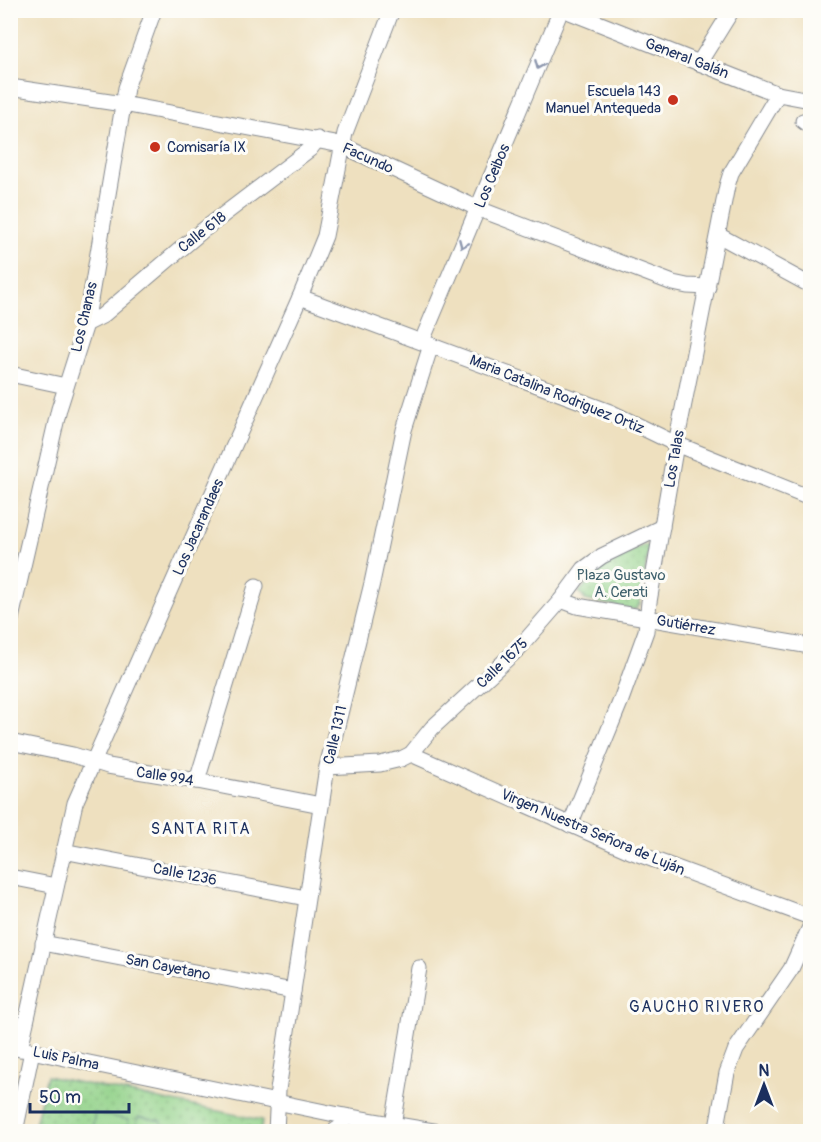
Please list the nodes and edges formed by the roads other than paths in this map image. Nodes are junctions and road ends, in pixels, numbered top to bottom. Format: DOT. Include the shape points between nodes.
graph roads {
  1 [pos="154,10"];
  2 [pos="392,10"];
  3 [pos="563,10"];
  4 [pos="732,10"];
  5 [pos="699,63"];
  6 [pos="11,88"];
  7 [pos="778,94"];
  8 [pos="810,100"];
  9 [pos="123,104"];
  10 [pos="318,139"];
  11 [pos="341,145"];
  12 [pos="479,208"];
  13 [pos="718,235"];
  14 [pos="810,285"];
  15 [pos="708,287"];
  16 [pos="300,297"];
  17 [pos="86,324"];
  18 [pos="427,343"];
  19 [pos="10,374"];
  20 [pos="66,386"];
  21 [pos="676,444"];
  22 [pos="810,498"];
  23 [pos="662,527"];
  24 [pos="256,586"];
  25 [pos="561,600"];
  26 [pos="649,618"];
  27 [pos="10,623"];
  28 [pos="810,646"];
  29 [pos="10,742"];
  30 [pos="411,754"];
  31 [pos="93,763"];
  32 [pos="327,767"];
  33 [pos="197,781"];
  34 [pos="321,805"];
  35 [pos="570,825"];
  36 [pos="63,851"];
  37 [pos="10,877"];
  38 [pos="56,886"];
  39 [pos="306,898"];
  40 [pos="810,917"];
  41 [pos="810,927"];
  42 [pos="43,943"];
  43 [pos="419,968"];
  44 [pos="293,991"];
  45 [pos="21,1049"];
  46 [pos="277,1103"];
  47 [pos="344,1116"];
  48 [pos="393,1125"];
  49 [pos="15,1131"];
  50 [pos="276,1131"];
  51 [pos="333,1131"];
  52 [pos="439,1131"];
  53 [pos="716,1131"];
  1 -- 9 [label="street, Los Chanas"];
  2 -- 11 [label="street, Los Jacarandaes"];
  3 -- 5 [label="street, General Galán"];
  3 -- 12 [label="street, Los Ceibos, one-way"];
  4 -- 5 [label="street"];
  5 -- 7 [label="street, General Galán"];
  6 -- 9 [label="street, Facundo"];
  7 -- 8 [label="street, General Galán"];
  7 -- 13 [label="street, Los Talas" via="731,172"];
  9 -- 10 [label="street, Facundo"];
  9 -- 17 [label="street, Los Chanas"];
  10 -- 11 [label="street, Facundo"];
  10 -- 17 [label="street, Calle 618" via="102,316"];
  11 -- 12 [label="street, Facundo"];
  11 -- 16 [label="street, Los Jacarandaes" via="325,236"];
  12 -- 15 [label="street, Facundo" via="673,283"];
  12 -- 18 [label="street, Los Ceibos, one-way"];
  13 -- 14 [label="street"];
  13 -- 15 [label="street, Los Talas"];
  15 -- 21 [label="street, Los Talas"];
  16 -- 18 [label="street, Maria Catalina Rodriguez Ortiz"];
  16 -- 31 [label="street, Los Jacarandaes"];
  17 -- 20 [label="street, Los Chanas"];
  18 -- 21 [label="street, Maria Catalina Rodriguez Ortiz" via="610,412"];
  18 -- 32 [label="street, Calle 1311"];
  19 -- 20 [label="street"];
  20 -- 27 [label="street, Los Chanas"];
  21 -- 22 [label="street, Maria Catalina Rodriguez Ortiz"];
  21 -- 23 [label="street, Los Talas"];
  23 -- 25 [label="street, Calle 1675" via="593,561"];
  23 -- 26 [label="street, Los Talas"];
  24 -- 33 [label="street"];
  25 -- 26 [label="street, Gutiérrez"];
  25 -- 30 [label="street, Calle 1675" via="520,647 432,728"];
  26 -- 28 [label="street, Gutiérrez"];
  26 -- 35 [label="street, Los Talas" via="621,700"];
  29 -- 31 [label="street, Calle 994"];
  30 -- 32 [label="street" via="380,764"];
  30 -- 35 [label="street, Virgen Nuestra Señora de Luján"];
  31 -- 33 [label="street, Calle 994"];
  31 -- 36 [label="street, Los Jacarandaes" via="75,803"];
  32 -- 34 [label="street, Calle 1311"];
  33 -- 34 [label="street, Calle 994"];
  34 -- 39 [label="street, Calle 1311"];
  35 -- 40 [label="street, Virgen Nuestra Señora de Luján"];
  36 -- 38 [label="street, Los Jacarandaes"];
  36 -- 39 [label="street, Calle 1236"];
  37 -- 38 [label="street"];
  38 -- 42 [label="street, Los Jacarandaes"];
  39 -- 44 [label="street, Calle 1311"];
  41 -- 53 [label="street" via="791,969 736,1049 727,1073"];
  42 -- 44 [label="street, San Cayetano"];
  42 -- 45 [label="street, Los Jacarandaes"];
  43 -- 48 [label="street"];
  44 -- 46 [label="street, Calle 1311"];
  45 -- 46 [label="street, Luis Palma"];
  45 -- 49 [label="street, Los Jacarandaes"];
  46 -- 47 [label="street, Luis Palma"];
  46 -- 50 [label="street, Calle 1311"];
  47 -- 48 [label="street, Luis Palma"];
  47 -- 51 [label="street" via="342,1126"];
  48 -- 52 [label="street, Luis Palma"];
}
